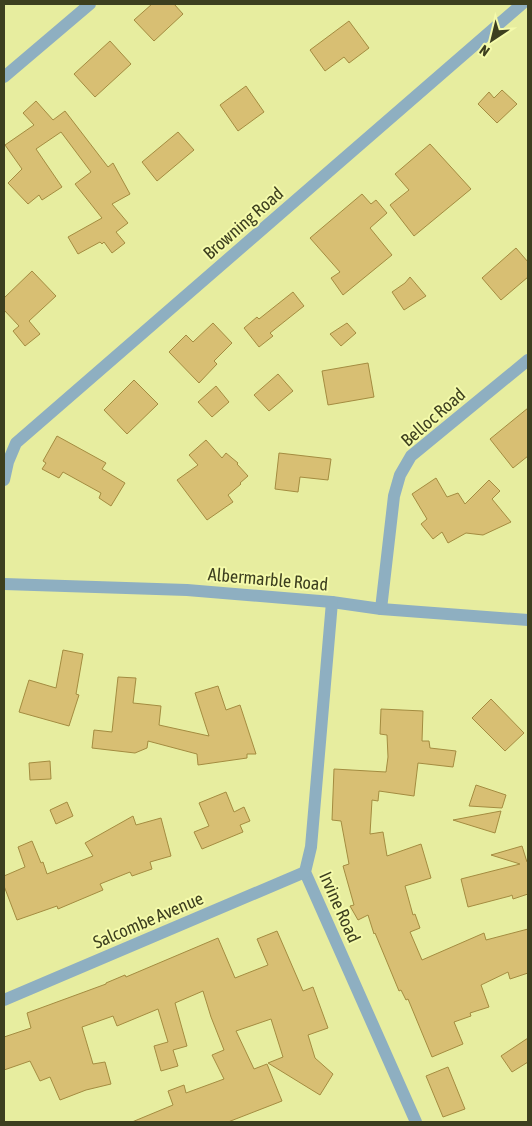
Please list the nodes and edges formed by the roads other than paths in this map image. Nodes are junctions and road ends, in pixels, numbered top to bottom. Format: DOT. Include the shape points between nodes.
graph roads {
  1 [pos="90,4"];
  2 [pos="522,4"];
  3 [pos="4,77"];
  4 [pos="528,360"];
  5 [pos="4,480"];
  6 [pos="4,584"];
  7 [pos="332,602"];
  8 [pos="381,609"];
  9 [pos="528,620"];
  10 [pos="305,872"];
  11 [pos="4,1000"];
  12 [pos="413,1121"];
  1 -- 3 [label="street"];
  2 -- 5 [label="street, Browning Road" via="16,443"];
  4 -- 8 [label="street, Belloc Road" via="412,456 400,476 394,496"];
  6 -- 7 [label="street, Albermarble Road" via="187,590"];
  7 -- 8 [label="street, Albermarble Road"];
  7 -- 10 [label="street, Irvine Road" via="311,847"];
  8 -- 9 [label="street, Albermarble Road"];
  10 -- 11 [label="street, Salcombe Avenue"];
  10 -- 12 [label="street, Irvine Road"];
}
